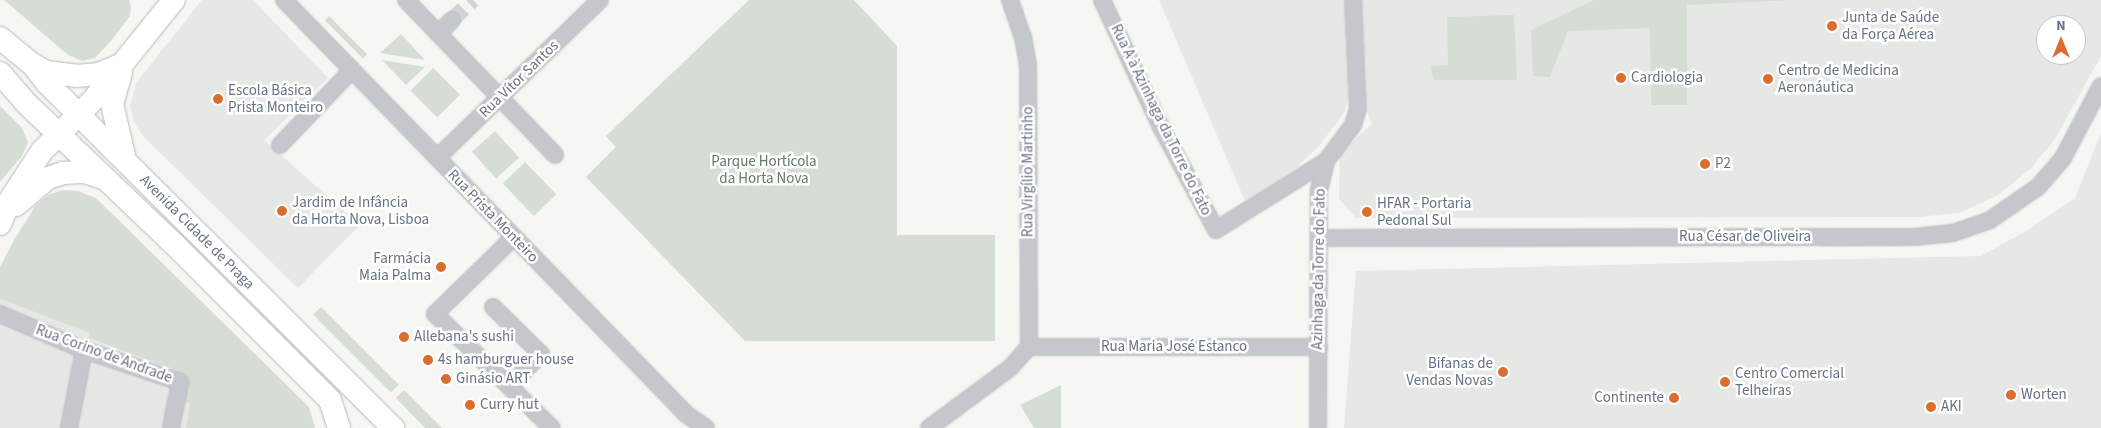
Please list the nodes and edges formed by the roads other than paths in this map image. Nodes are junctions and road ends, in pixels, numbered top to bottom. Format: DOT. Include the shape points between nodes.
graph roads {
  1 [pos="174,0"];
  2 [pos="284,0"];
  3 [pos="406,0"];
  4 [pos="600,0"];
  5 [pos="1010,0"];
  6 [pos="1102,0"];
  7 [pos="1353,0"];
  8 [pos="452,20"];
  9 [pos="438,33"];
  10 [pos="0,38"];
  11 [pos="124,64"];
  12 [pos="33,65"];
  13 [pos="0,68"];
  14 [pos="352,70"];
  15 [pos="0,73"];
  16 [pos="2101,86"];
  17 [pos="501,96"];
  18 [pos="78,107"];
  19 [pos="59,134"];
  20 [pos="280,145"];
  21 [pos="555,154"];
  22 [pos="437,158"];
  23 [pos="125,159"];
  24 [pos="1326,161"];
  25 [pos="115,186"];
  26 [pos="1,222"];
  27 [pos="514,237"];
  28 [pos="1319,238"];
  29 [pos="493,307"];
  30 [pos="0,314"];
  31 [pos="1029,347"];
  32 [pos="1319,347"];
  33 [pos="84,350"];
  34 [pos="509,386"];
  35 [pos="69,428"];
  36 [pos="171,428"];
  37 [pos="339,428"];
  38 [pos="393,428"];
  39 [pos="552,428"];
  40 [pos="706,428"];
  41 [pos="928,428"];
  42 [pos="1318,428"];
  1 -- 11 [label="main road"];
  2 -- 14 [label="street, Rua Prista Monteiro"];
  3 -- 9 [label="street"];
  4 -- 17 [label="street, Rua Vítor Santos"];
  5 -- 31 [label="street, Rua Virgílio Martinho" via="1028,64"];
  6 -- 24 [label="street, Rua A à Azinhaga da Torre do Fato" via="1160,125 1216,230"];
  7 -- 24 [label="street, Azinhaga da Torre do Fato" via="1358,109 1353,125"];
  8 -- 9 [label="street"];
  9 -- 17 [label="street"];
  10 -- 12 [label="main road, Avenida Cidade de Praga"];
  11 -- 12 [label="main road" via="99,74 77,76 46,72"];
  11 -- 18 [label="main road"];
  11 -- 23 [label="main road" via="112,104"];
  12 -- 18 [label="main road, Avenida Cidade de Praga"];
  13 -- 18 [label="main road" via="38,94"];
  14 -- 20 [label="street"];
  14 -- 22 [label="street, Rua Prista Monteiro"];
  15 -- 19 [label="main road, Avenida Cidade de Praga"];
  16 -- 28 [label="street, Rua César de Oliveira" via="2063,158 2038,188 1990,220 1953,233 1914,237"];
  17 -- 21 [label="street"];
  17 -- 22 [label="street, Rua Vítor Santos"];
  18 -- 19 [label="main road"];
  18 -- 23 [label="main road, Avenida Cidade de Praga"];
  19 -- 25 [label="main road, Avenida Cidade de Praga"];
  19 -- 26 [label="main road" via="28,171"];
  22 -- 27 [label="street, Rua Prista Monteiro"];
  23 -- 38 [label="main road, Avenida Cidade de Praga"];
  24 -- 28 [label="street, Azinhaga da Torre do Fato" via="1319,190"];
  25 -- 26 [label="main road" via="90,173 63,173 32,189"];
  25 -- 37 [label="main road, Avenida Cidade de Praga" via="330,400"];
  27 -- 34 [label="street" via="435,314"];
  27 -- 40 [label="street, Rua Prista Monteiro" via="686,414"];
  28 -- 32 [label="street, Azinhaga da Torre do Fato"];
  29 -- 34 [label="street" via="541,354"];
  30 -- 33 [label="street, Rua Corino de Andrade"];
  31 -- 32 [label="street, Rua Maria José Estanco"];
  31 -- 41 [label="street" via="1010,368"];
  32 -- 42 [label="street, Azinhaga da Torre do Fato"];
  33 -- 35 [label="street"];
  33 -- 36 [label="street, Rua Corino de Andrade" via="180,382"];
  34 -- 39 [label="street"];
}
